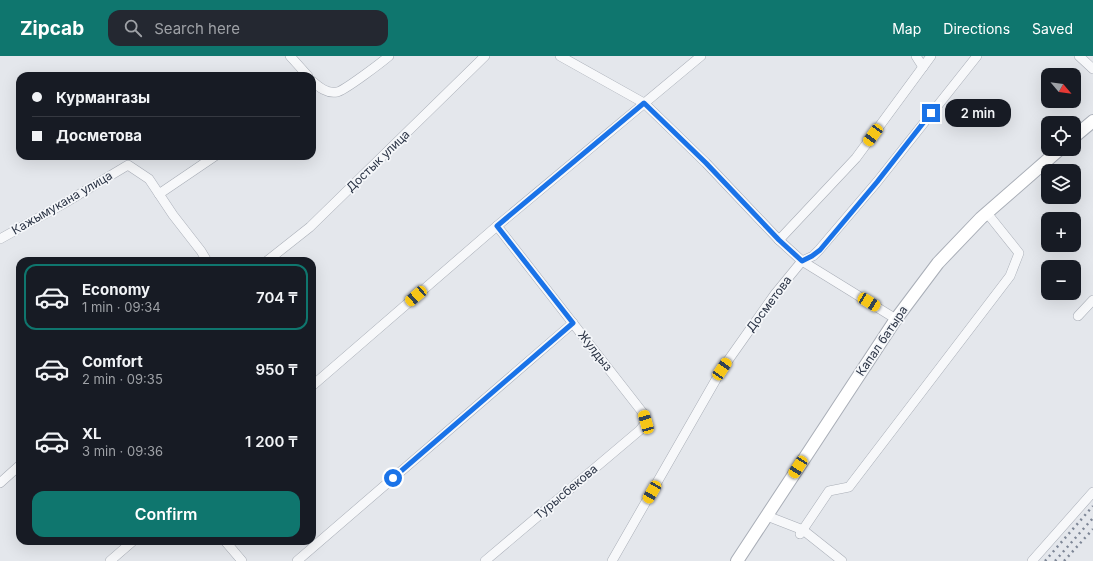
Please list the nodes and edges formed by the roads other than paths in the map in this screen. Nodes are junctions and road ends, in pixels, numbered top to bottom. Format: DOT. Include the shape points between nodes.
graph roads {
  1 [pos="290,56"];
  2 [pos="389,56"];
  3 [pos="484,56"];
  4 [pos="560,56"];
  5 [pos="701,56"];
  6 [pos="916,56"];
  7 [pos="931,56"];
  8 [pos="977,56"];
  9 [pos="1079,56"];
  10 [pos="923,67"];
  11 [pos="1093,69"];
  12 [pos="304,72"];
  13 [pos="316,84"];
  14 [pos="644,103"];
  15 [pos="1091,125"];
  16 [pos="1081,132"];
  17 [pos="1052,156"];
  18 [pos="209,160"];
  19 [pos="159,194"];
  20 [pos="987,213"];
  21 [pos="497,226"];
  22 [pos="0,239"];
  23 [pos="779,240"];
  24 [pos="205,257"];
  25 [pos="272,257"];
  26 [pos="802,261"];
  27 [pos="1093,300"];
  28 [pos="1078,316"];
  29 [pos="896,319"];
  30 [pos="573,323"];
  31 [pos="316,383"];
  32 [pos="646,422"];
  33 [pos="16,469"];
  34 [pos="0,483"];
  35 [pos="1093,492"];
  36 [pos="766,516"];
  37 [pos="802,532"];
  38 [pos="128,545"];
  39 [pos="228,545"];
  40 [pos="316,545"];
  41 [pos="316,545"];
  42 [pos="110,561"];
  43 [pos="242,561"];
  44 [pos="297,561"];
  45 [pos="485,561"];
  46 [pos="612,561"];
  47 [pos="737,561"];
  48 [pos="842,561"];
  49 [pos="1032,561"];
  1 -- 12 [label="street"];
  2 -- 13 [label="street" via="338,92 327,92"];
  3 -- 25 [label="street, Достык улица" via="310,227"];
  4 -- 14 [label="street"];
  5 -- 14 [label="street"];
  6 -- 10 [label="street"];
  7 -- 10 [label="street"];
  8 -- 26 [label="street, Досметова" via="820,250"];
  9 -- 11 [label="street"];
  10 -- 23 [label="street" via="856,158"];
  14 -- 21 [label="street"];
  14 -- 23 [label="street" via="706,163"];
  15 -- 16 [label="main road"];
  17 -- 20 [label="main road, Капал батыра"];
  18 -- 19 [label="street"];
  19 -- 22 [label="street, Кажымукана улица" via="149,179 128,165"];
  19 -- 24 [label="street, Кажымукана улица"];
  20 -- 29 [label="main road, Капал батыра" via="938,263"];
  20 -- 37 [label="street" via="1018,253 1010,276 848,487 829,492"];
  21 -- 30 [label="street, Жулдыз"];
  21 -- 31 [label="street"];
  23 -- 26 [label="street"];
  26 -- 29 [label="street"];
  26 -- 46 [label="street, Досметова" via="771,299 722,369"];
  27 -- 28 [label="street"];
  29 -- 36 [label="main road, Капал батыра"];
  30 -- 32 [label="street, Жулдыз" via="643,413"];
  30 -- 40 [label="street"];
  32 -- 45 [label="street, Турысбекова" via="640,430"];
  33 -- 34 [label="street"];
  35 -- 49 [label="street"];
  36 -- 37 [label="street"];
  36 -- 47 [label="main road, Капал батыра"];
  37 -- 48 [label="street"];
  38 -- 42 [label="street"];
  39 -- 43 [label="street"];
  41 -- 44 [label="street"];
}
